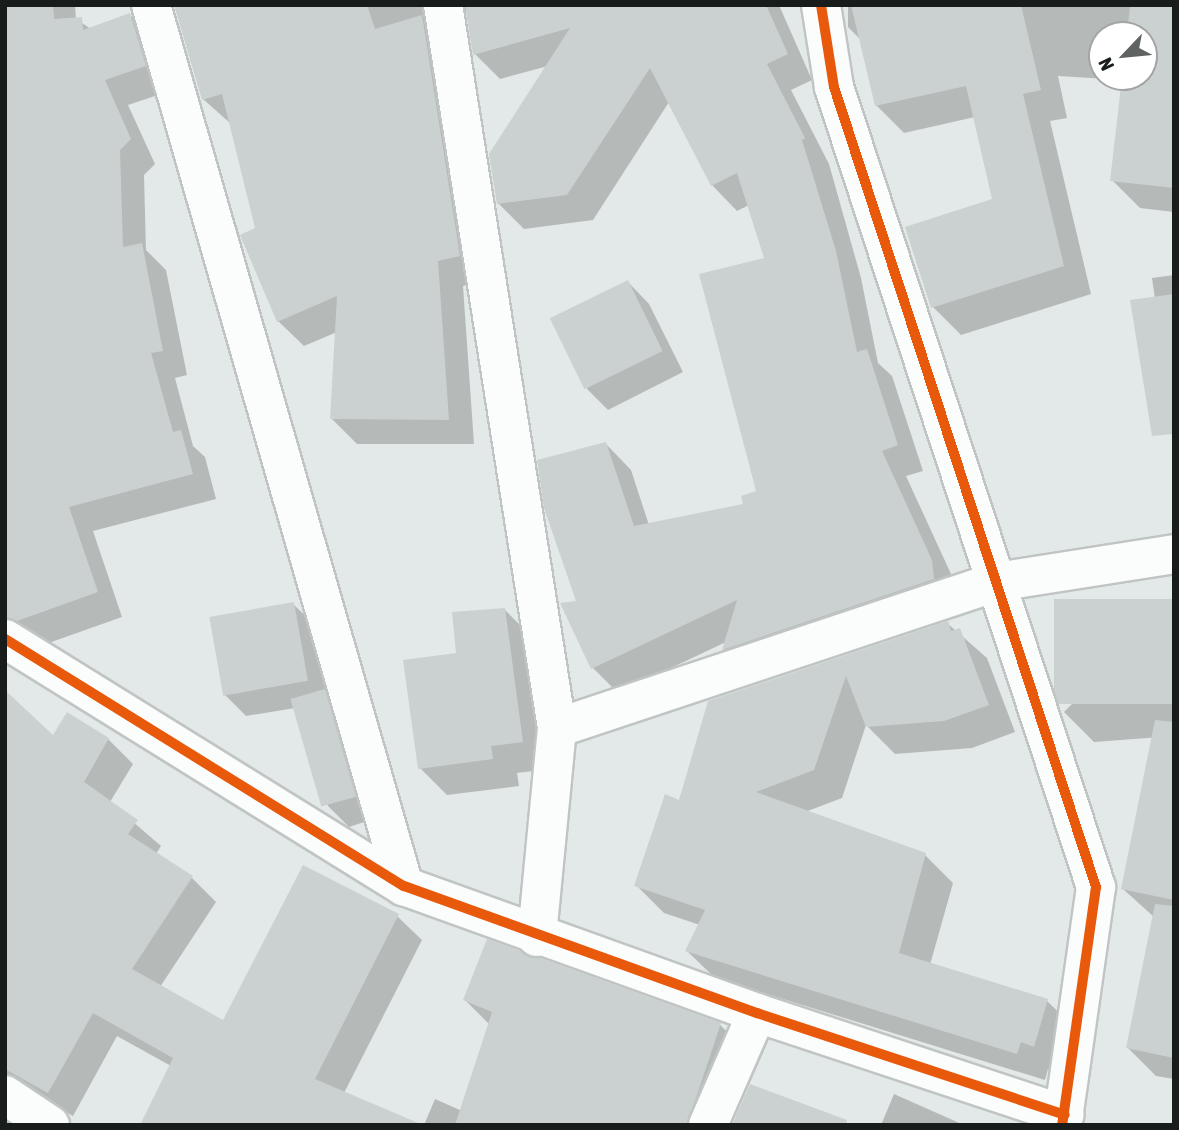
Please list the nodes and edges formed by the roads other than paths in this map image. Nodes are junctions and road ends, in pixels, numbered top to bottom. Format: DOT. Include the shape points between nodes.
graph roads {
  1 [pos="151,5"];
  2 [pos="443,5"];
  3 [pos="821,5"];
  4 [pos="1174,554"];
  5 [pos="996,582"];
  6 [pos="5,639"];
  7 [pos="557,728"];
  8 [pos="404,886"];
  9 [pos="537,937"];
  10 [pos="757,1013"];
  11 [pos="5,1095"];
  12 [pos="1063,1120"];
  13 [pos="50,1125"];
  14 [pos="708,1125"];
  1 -- 8 [label="street"];
  2 -- 7 [label="street"];
  3 -- 5 [label="street" via="834,87"];
  4 -- 5 [label="street"];
  5 -- 7 [label="street"];
  5 -- 12 [label="street" via="1096,887"];
  6 -- 8 [label="street"];
  7 -- 9 [label="street"];
  8 -- 9 [label="street"];
  9 -- 10 [label="street"];
  10 -- 12 [label="street"];
  10 -- 14 [label="street"];
  11 -- 13 [label="street"];
}
